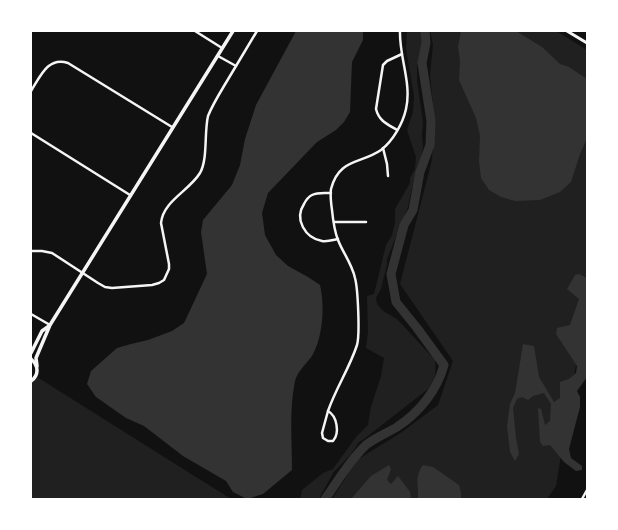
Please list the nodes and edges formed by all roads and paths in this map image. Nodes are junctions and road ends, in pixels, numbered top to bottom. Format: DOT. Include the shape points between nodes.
graph roads {
  1 [pos="195,31"];
  2 [pos="233,31"];
  3 [pos="257,31"];
  4 [pos="400,31"];
  5 [pos="567,31"];
  6 [pos="572,32"];
  7 [pos="587,43"];
  8 [pos="222,48"];
  9 [pos="402,54"];
  10 [pos="218,56"];
  11 [pos="236,66"];
  12 [pos="31,91"];
  13 [pos="172,128"];
  14 [pos="397,130"];
  15 [pos="31,133"];
  16 [pos="383,148"];
  17 [pos="388,176"];
  18 [pos="330,193"];
  19 [pos="130,195"];
  20 [pos="334,222"];
  21 [pos="366,222"];
  22 [pos="338,239"];
  23 [pos="31,252"];
  24 [pos="82,272"];
  25 [pos="31,314"];
  26 [pos="50,325"];
  27 [pos="31,353"];
  28 [pos="31,360"];
  29 [pos="37,366"];
  30 [pos="31,381"];
  31 [pos="328,411"];
  32 [pos="587,490"];
  33 [pos="582,499"];
  1 -- 8 [label="street"];
  2 -- 8 [label="main road"];
  3 -- 11 [label="street"];
  4 -- 9 [label="street"];
  5 -- 6 [label="street"];
  6 -- 7 [label="street"];
  8 -- 10 [label="main road"];
  9 -- 14 [label="street" via="409,96 404,117"];
  9 -- 14 [label="street" via="383,65 376,109 382,121"];
  10 -- 11 [label="street"];
  10 -- 13 [label="main road"];
  11 -- 24 [label="street" via="208,116 201,171 168,207 162,218 170,269 164,280 152,285 112,288 105,287"];
  12 -- 13 [label="street" via="48,66 62,61"];
  13 -- 19 [label="main road"];
  14 -- 16 [label="street"];
  15 -- 19 [label="street"];
  16 -- 17 [label="street"];
  16 -- 18 [label="street" via="347,165 337,175"];
  18 -- 20 [label="street"];
  18 -- 22 [label="street" via="316,193 310,196 302,206 301,224 305,231 319,240 327,242"];
  19 -- 24 [label="main road"];
  20 -- 21 [label="street"];
  20 -- 22 [label="street"];
  22 -- 31 [label="street" via="356,280 359,339"];
  23 -- 24 [label="street" via="48,252"];
  24 -- 26 [label="main road"];
  25 -- 26 [label="street"];
  26 -- 27 [label="main road" via="42,331"];
  26 -- 29 [label="main road" via="36,358"];
  28 -- 29 [label="main road"];
  29 -- 30 [label="main road" via="36,376"];
  31 -- 31 [label="street" via="322,433 323,438 333,441 337,432 335,418"];
  32 -- 33 [label="street"];
}
